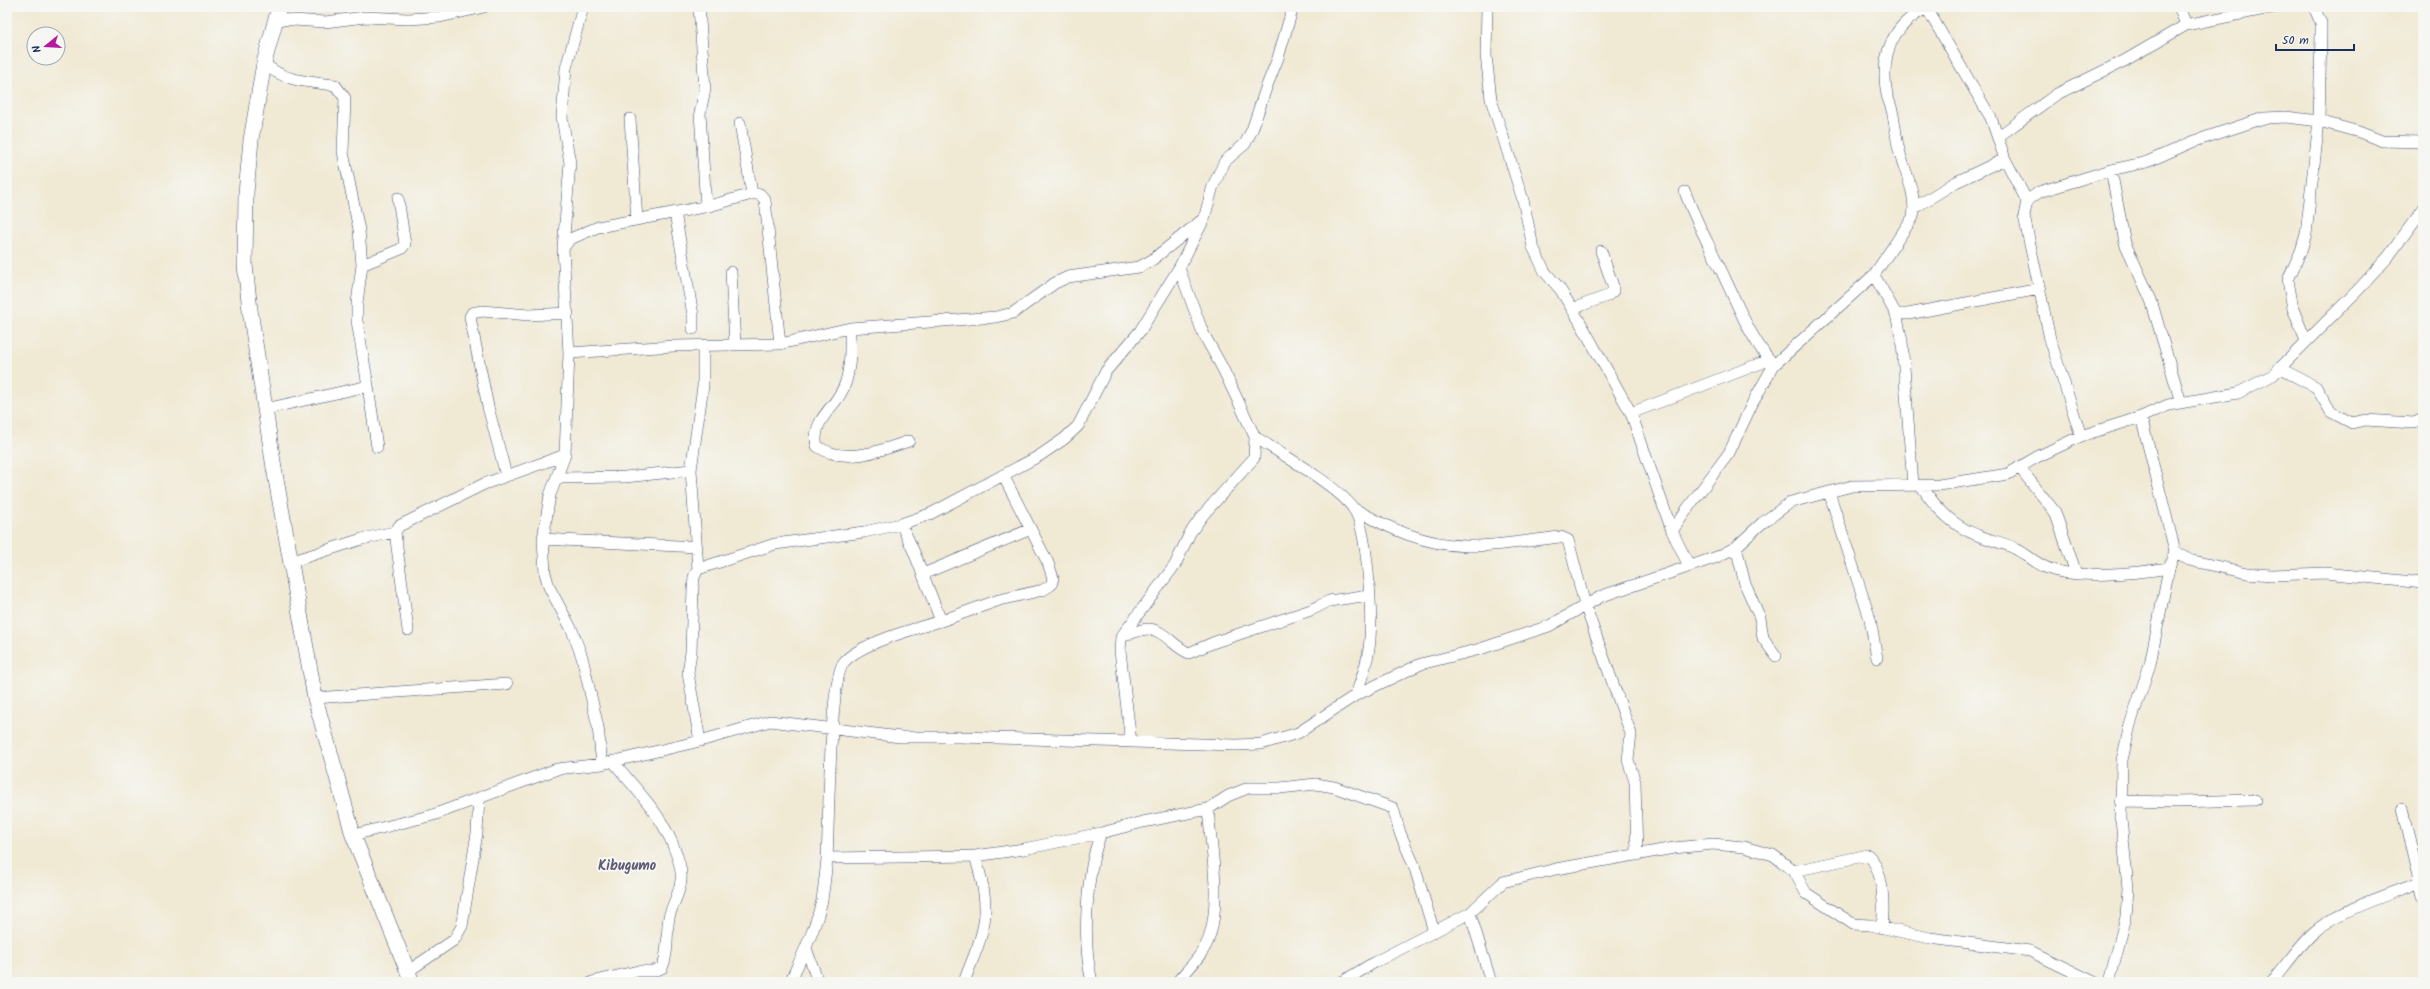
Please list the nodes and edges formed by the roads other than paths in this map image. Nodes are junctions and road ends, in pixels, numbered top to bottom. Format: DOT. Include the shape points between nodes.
graph roads {
  1 [pos="484,7"];
  2 [pos="583,7"];
  3 [pos="699,7"];
  4 [pos="1293,7"];
  5 [pos="1926,7"];
  6 [pos="2179,7"];
  7 [pos="2275,7"];
  8 [pos="2314,7"];
  9 [pos="1489,8"];
  10 [pos="441,12"];
  11 [pos="277,13"];
  12 [pos="2186,25"];
  13 [pos="264,63"];
  14 [pos="630,118"];
  15 [pos="2319,121"];
  16 [pos="740,123"];
  17 [pos="1998,136"];
  18 [pos="2423,142"];
  19 [pos="2005,159"];
  20 [pos="2111,170"];
  21 [pos="1685,192"];
  22 [pos="752,194"];
  23 [pos="398,198"];
  24 [pos="2027,201"];
  25 [pos="706,207"];
  26 [pos="1914,208"];
  27 [pos="675,213"];
  28 [pos="2421,214"];
  29 [pos="1204,219"];
  30 [pos="637,220"];
  31 [pos="563,248"];
  32 [pos="1601,251"];
  33 [pos="362,265"];
  34 [pos="1179,268"];
  35 [pos="731,272"];
  36 [pos="1874,275"];
  37 [pos="2040,289"];
  38 [pos="1572,309"];
  39 [pos="568,313"];
  40 [pos="1896,314"];
  41 [pos="850,328"];
  42 [pos="693,329"];
  43 [pos="2306,341"];
  44 [pos="780,344"];
  45 [pos="735,346"];
  46 [pos="703,347"];
  47 [pos="570,353"];
  48 [pos="1771,362"];
  49 [pos="2280,368"];
  50 [pos="368,386"];
  51 [pos="2181,403"];
  52 [pos="266,409"];
  53 [pos="1631,413"];
  54 [pos="2141,417"];
  55 [pos="2423,419"];
  56 [pos="2082,436"];
  57 [pos="1255,437"];
  58 [pos="909,441"];
  59 [pos="376,448"];
  60 [pos="565,455"];
  61 [pos="2019,467"];
  62 [pos="691,470"];
  63 [pos="506,475"];
  64 [pos="1003,476"];
  65 [pos="557,478"];
  66 [pos="1917,485"];
  67 [pos="1828,492"];
  68 [pos="1353,508"];
  69 [pos="901,524"];
  70 [pos="1031,529"];
  71 [pos="1672,531"];
  72 [pos="395,532"];
  73 [pos="543,539"];
  74 [pos="697,547"];
  75 [pos="1736,547"];
  76 [pos="2175,551"];
  77 [pos="290,562"];
  78 [pos="1688,566"];
  79 [pos="2169,568"];
  80 [pos="698,569"];
  81 [pos="2076,573"];
  82 [pos="923,574"];
  83 [pos="2423,583"];
  84 [pos="1369,595"];
  85 [pos="1585,606"];
  86 [pos="941,621"];
  87 [pos="408,630"];
  88 [pos="1121,637"];
  89 [pos="1776,656"];
  90 [pos="1877,658"];
  91 [pos="507,684"];
  92 [pos="1356,695"];
  93 [pos="315,698"];
  94 [pos="833,730"];
  95 [pos="700,741"];
  96 [pos="1131,742"];
  97 [pos="613,761"];
  98 [pos="602,764"];
  99 [pos="479,798"];
  100 [pos="2255,800"];
  101 [pos="2120,801"];
  102 [pos="1208,809"];
  103 [pos="2402,809"];
  104 [pos="1101,833"];
  105 [pos="353,835"];
  106 [pos="1637,855"];
  107 [pos="975,856"];
  108 [pos="827,858"];
  109 [pos="1794,871"];
  110 [pos="2421,882"];
  111 [pos="2423,896"];
  112 [pos="1470,913"];
  113 [pos="1882,928"];
  114 [pos="1434,932"];
  115 [pos="806,948"];
  116 [pos="410,977"];
  117 [pos="592,982"];
  118 [pos="790,982"];
  119 [pos="818,982"];
  120 [pos="964,982"];
  121 [pos="1092,982"];
  122 [pos="1176,982"];
  123 [pos="1342,982"];
  124 [pos="1491,982"];
  125 [pos="2094,982"];
  126 [pos="2110,982"];
  127 [pos="2272,982"];
  1 -- 10 [label="street"];
  2 -- 31 [label="street" via="571,46 564,84 562,118 570,163"];
  3 -- 25 [label="street" via="705,88 700,114"];
  4 -- 29 [label="street" via="1252,130 1244,144 1225,161 1219,171"];
  5 -- 17 [label="street" via="1946,44 1962,66"];
  5 -- 26 [label="street" via="1911,15 1895,33 1890,45 1885,76 1894,121 1894,135 1909,178"];
  6 -- 12 [label="street"];
  7 -- 12 [label="street"];
  8 -- 15 [label="street" via="2321,23"];
  9 -- 38 [label="street" via="1486,55 1491,99 1521,194 1533,247 1545,272 1560,289"];
  10 -- 11 [label="street" via="408,19 365,17 325,22"];
  11 -- 13 [label="main road"];
  12 -- 17 [label="street" via="2124,61 2058,94"];
  13 -- 33 [label="street" via="290,79 334,85 345,98 343,152 359,230"];
  13 -- 52 [label="main road" via="251,140 246,193 246,265 250,310"];
  14 -- 30 [label="street"];
  15 -- 18 [label="street" via="2382,141"];
  15 -- 20 [label="street" via="2286,117 2264,118 2192,142 2147,162"];
  15 -- 43 [label="street" via="2306,234 2288,280 2293,309"];
  16 -- 22 [label="street"];
  17 -- 19 [label="street"];
  19 -- 24 [label="street"];
  19 -- 26 [label="street" via="1945,188"];
  20 -- 24 [label="street" via="2039,192"];
  20 -- 51 [label="street" via="2125,243 2151,300 2166,344"];
  21 -- 48 [label="street" via="1696,224 1747,323"];
  22 -- 25 [label="street"];
  22 -- 44 [label="street" via="760,194 765,200"];
  23 -- 33 [label="street" via="405,244 402,249"];
  24 -- 37 [label="street" via="2024,216"];
  25 -- 27 [label="street"];
  26 -- 36 [label="street" via="1913,217"];
  27 -- 30 [label="street"];
  27 -- 42 [label="street"];
  28 -- 43 [label="street" via="2388,257"];
  29 -- 34 [label="street"];
  29 -- 41 [label="street" via="1146,264 1068,277 1013,312 996,317"];
  30 -- 31 [label="street" via="598,226 570,239"];
  31 -- 39 [label="street"];
  32 -- 38 [label="street" via="1613,291 1607,296"];
  33 -- 50 [label="street" via="357,321"];
  34 -- 57 [label="street" via="1203,333"];
  34 -- 64 [label="street" via="1140,331 1106,371 1078,426 1045,452"];
  35 -- 45 [label="street"];
  36 -- 40 [label="street"];
  36 -- 48 [label="street"];
  37 -- 40 [label="street" via="1908,314"];
  37 -- 56 [label="street" via="2057,365"];
  38 -- 53 [label="street"];
  39 -- 47 [label="street"];
  39 -- 63 [label="street" via="529,316 482,311 472,313 470,317 486,400"];
  40 -- 66 [label="street" via="1902,341"];
  41 -- 44 [label="street"];
  41 -- 58 [label="street" via="846,381 837,400 818,423 814,437 817,446 826,452 850,455 873,453"];
  43 -- 49 [label="street"];
  44 -- 45 [label="street"];
  45 -- 46 [label="street"];
  46 -- 47 [label="street" via="674,346"];
  46 -- 62 [label="street" via="703,386"];
  47 -- 60 [label="street"];
  48 -- 53 [label="street"];
  48 -- 71 [label="street" via="1729,453"];
  49 -- 51 [label="street" via="2238,393"];
  49 -- 55 [label="street" via="2316,387 2331,412 2352,423 2365,420 2414,423"];
  50 -- 52 [label="street"];
  50 -- 59 [label="street"];
  51 -- 54 [label="street" via="2168,405"];
  52 -- 77 [label="main road"];
  53 -- 71 [label="street"];
  54 -- 56 [label="street"];
  54 -- 76 [label="street"];
  56 -- 61 [label="street"];
  57 -- 68 [label="street" via="1322,482"];
  57 -- 88 [label="street" via="1254,458 1203,515 1190,533 1175,566"];
  60 -- 63 [label="street"];
  60 -- 65 [label="street"];
  61 -- 66 [label="street" via="2008,474 1939,485"];
  61 -- 81 [label="street" via="2055,512"];
  62 -- 65 [label="street" via="625,477"];
  62 -- 74 [label="street"];
  63 -- 72 [label="street" via="408,520"];
  64 -- 69 [label="street" via="930,514"];
  64 -- 70 [label="street"];
  65 -- 73 [label="street" via="550,495"];
  66 -- 67 [label="street" via="1852,486"];
  66 -- 81 [label="street" via="1957,525 1976,535 2014,548 2046,567"];
  67 -- 75 [label="street" via="1792,502 1762,523"];
  67 -- 90 [label="street" via="1870,619"];
  68 -- 84 [label="street" via="1361,530"];
  68 -- 85 [label="street" via="1413,537 1444,544 1467,546 1561,537 1568,540"];
  69 -- 80 [label="street" via="864,532 775,544"];
  69 -- 82 [label="street"];
  70 -- 82 [label="street"];
  70 -- 86 [label="street" via="1048,563 1053,578 1051,585 1044,590 999,600"];
  71 -- 78 [label="street"];
  72 -- 77 [label="street" via="362,539"];
  72 -- 87 [label="street"];
  73 -- 74 [label="street"];
  73 -- 98 [label="street" via="545,573 549,587 572,630 582,657 598,727"];
  74 -- 80 [label="street"];
  75 -- 78 [label="street" via="1717,557"];
  75 -- 89 [label="street" via="1745,584 1760,618 1763,638"];
  76 -- 79 [label="street"];
  76 -- 83 [label="street" via="2189,560 2247,573 2325,573"];
  77 -- 93 [label="main road"];
  78 -- 85 [label="street" via="1602,596"];
  79 -- 81 [label="street" via="2138,573"];
  79 -- 101 [label="street" via="2150,664 2130,724 2122,760"];
  80 -- 95 [label="street" via="694,577 688,673"];
  82 -- 86 [label="street"];
  84 -- 88 [label="street" via="1329,601 1311,610 1189,653 1179,649 1154,630 1143,630"];
  84 -- 92 [label="street" via="1370,639"];
  85 -- 92 [label="street" via="1549,626 1480,649 1421,664"];
  85 -- 106 [label="street" via="1631,734 1628,760 1635,782"];
  86 -- 94 [label="street" via="884,640 853,654 843,663 838,681"];
  88 -- 96 [label="street" via="1120,652"];
  91 -- 93 [label="street"];
  92 -- 96 [label="street" via="1298,733 1261,744"];
  93 -- 105 [label="main road"];
  94 -- 95 [label="street" via="794,722 770,721"];
  94 -- 96 [label="street" via="900,737"];
  94 -- 108 [label="street"];
  95 -- 97 [label="street"];
  97 -- 98 [label="street"];
  97 -- 117 [label="street" via="635,790 653,808 669,833 682,879 669,918 665,961 662,968 653,971 638,970"];
  98 -- 99 [label="street" via="557,769"];
  99 -- 105 [label="street" via="433,816"];
  99 -- 116 [label="street" via="477,833 462,926 454,940"];
  100 -- 101 [label="street"];
  101 -- 126 [label="street" via="2128,888 2126,917"];
  102 -- 104 [label="street"];
  102 -- 114 [label="street" via="1228,796 1248,788 1316,784 1334,787 1393,808 1400,833 1414,865"];
  102 -- 122 [label="street" via="1215,897 1210,935 1199,956"];
  103 -- 110 [label="street"];
  104 -- 107 [label="street"];
  104 -- 121 [label="street" via="1096,847 1087,915 1088,965"];
  105 -- 116 [label="main road"];
  106 -- 109 [label="street" via="1698,846 1736,846 1773,856"];
  106 -- 112 [label="street" via="1556,869 1503,882"];
  107 -- 108 [label="street"];
  107 -- 120 [label="street" via="984,888 986,909 982,930"];
  108 -- 115 [label="street" via="821,901"];
  109 -- 113 [label="street" via="1806,894 1853,924"];
  109 -- 113 [label="street" via="1868,855 1873,860 1884,898"];
  110 -- 111 [label="street"];
  110 -- 127 [label="street" via="2325,923 2312,933"];
  112 -- 114 [label="street"];
  112 -- 124 [label="street"];
  113 -- 125 [label="street" via="1930,938 2030,951"];
  114 -- 123 [label="street"];
  115 -- 118 [label="street"];
  115 -- 119 [label="street"];
}
